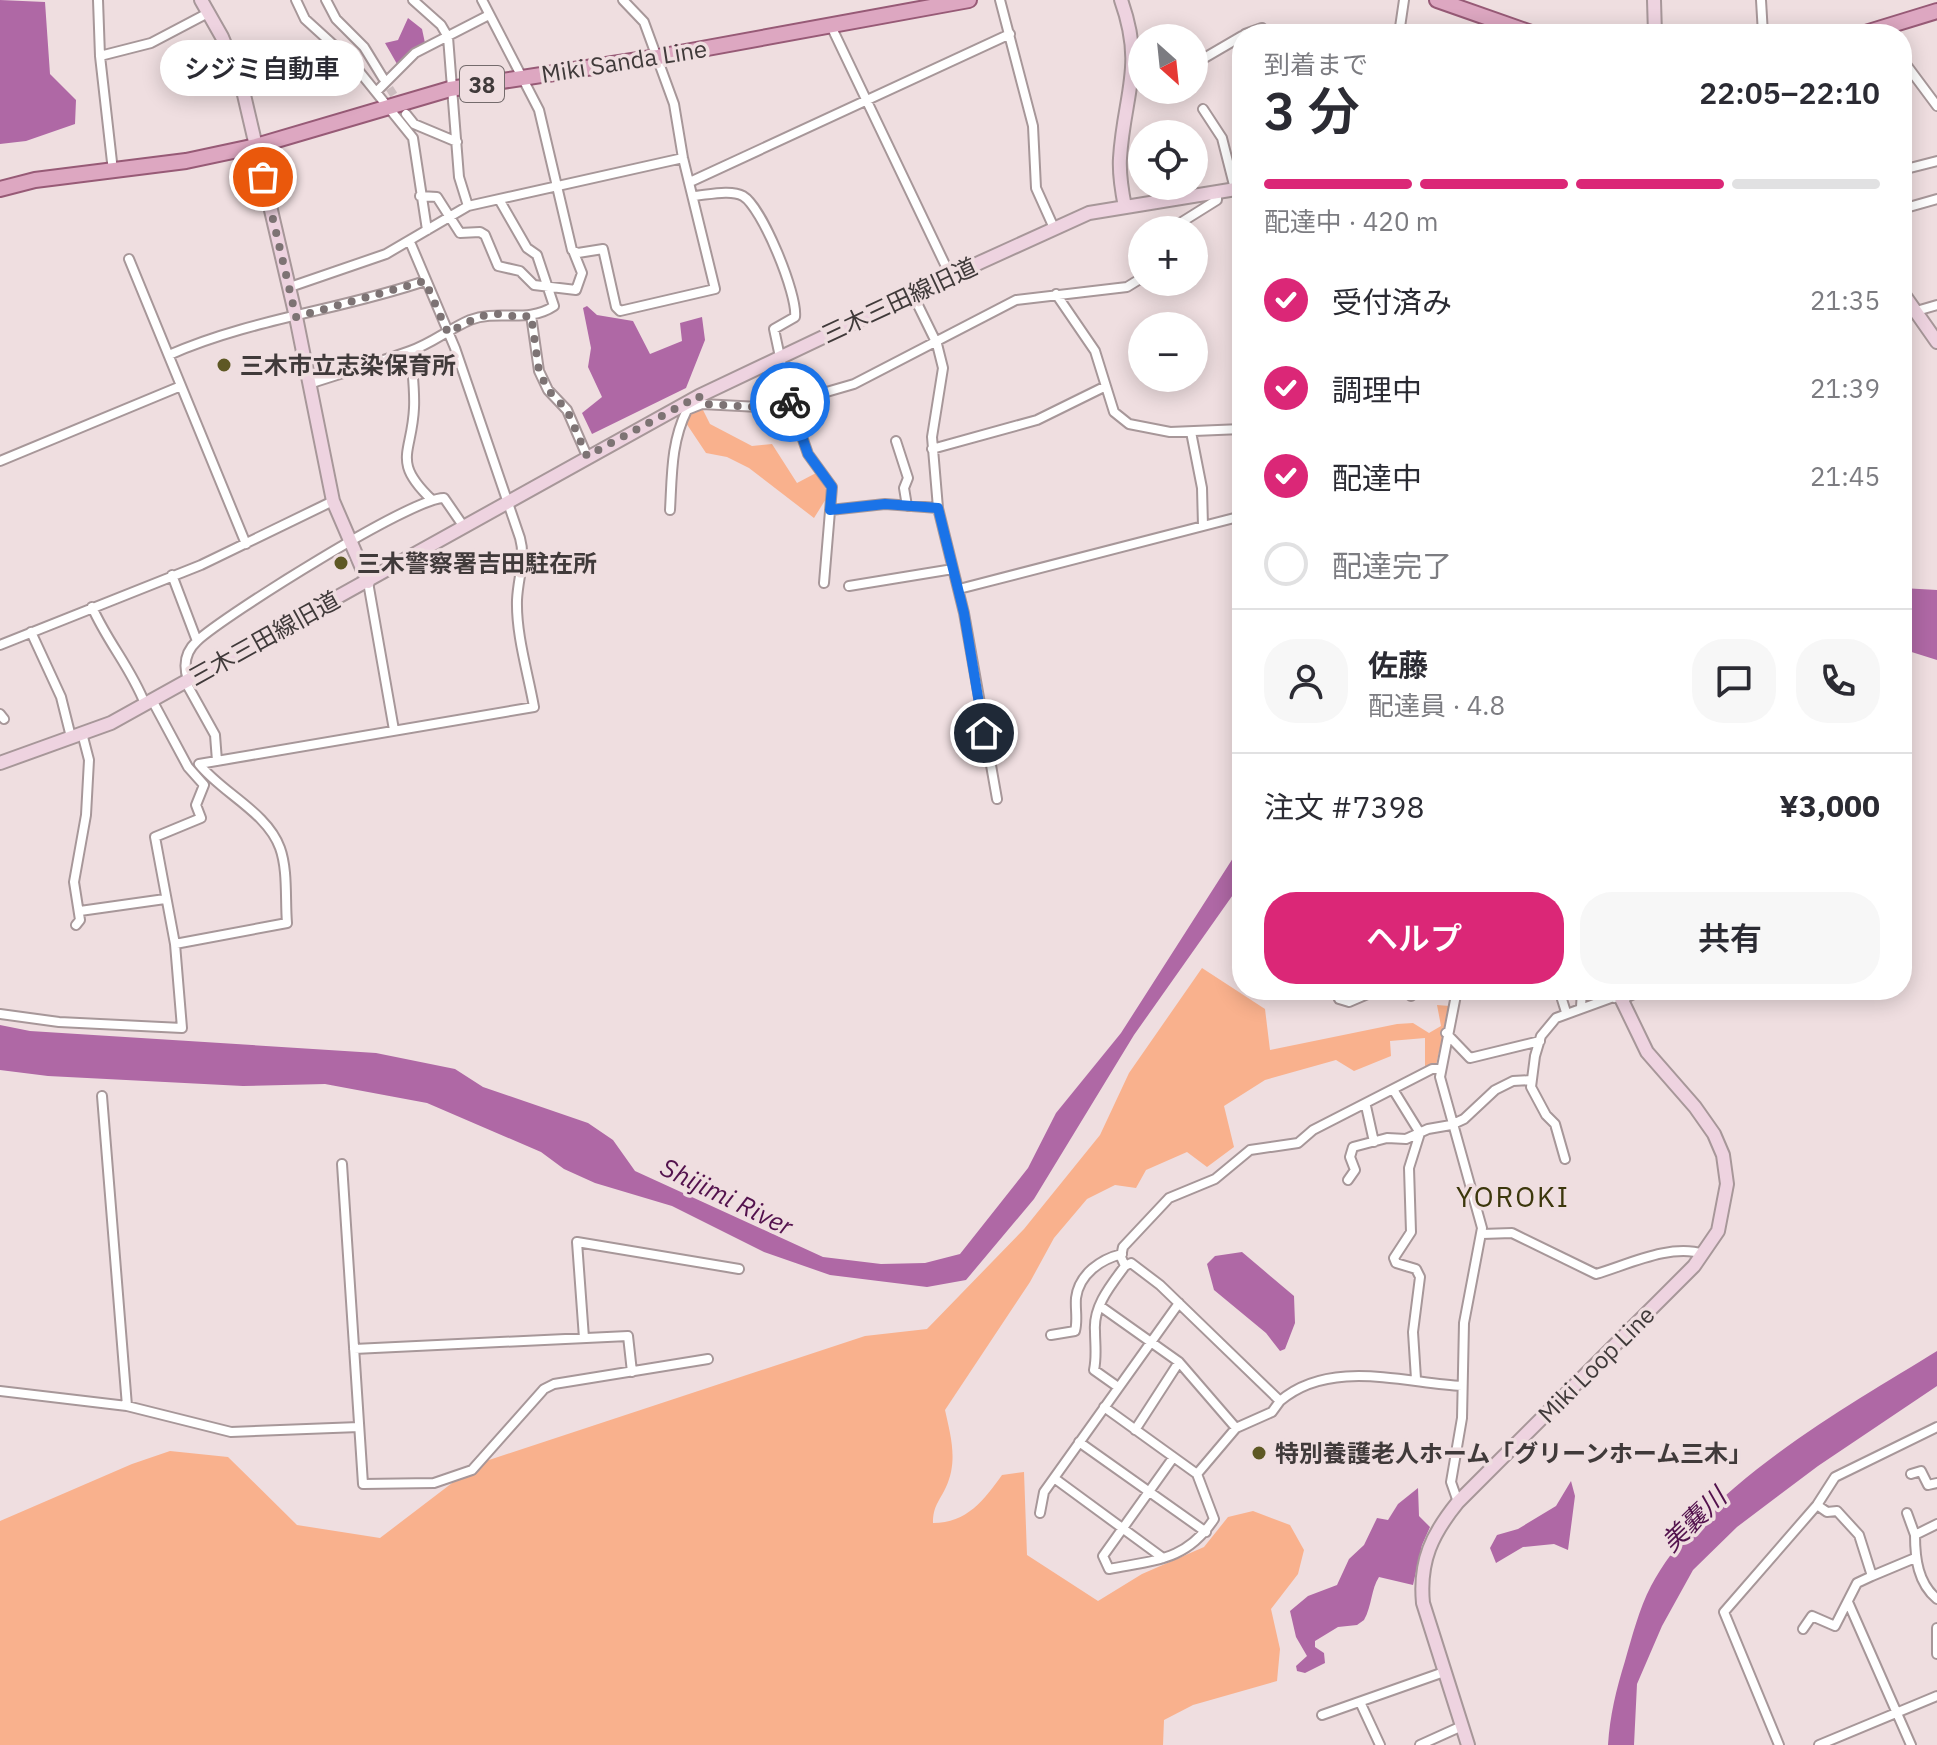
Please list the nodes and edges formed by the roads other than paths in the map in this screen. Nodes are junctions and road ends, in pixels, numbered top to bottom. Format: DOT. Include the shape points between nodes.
graph roads {
  1 [pos="98,0"];
  2 [pos="201,0"];
  3 [pos="326,0"];
  4 [pos="413,0"];
  5 [pos="482,0"];
  6 [pos="623,0"];
  7 [pos="969,0"];
  8 [pos="1000,0"];
  9 [pos="1121,0"];
  10 [pos="1404,0"];
  11 [pos="1437,0"];
  12 [pos="1654,0"];
  13 [pos="1761,0"];
  14 [pos="299,1"];
  15 [pos="1937,11"];
  16 [pos="208,13"];
  17 [pos="489,15"];
  18 [pos="1128,24"];
  19 [pos="1400,24"];
  20 [pos="1505,24"];
  21 [pos="1655,24"];
  22 [pos="1762,24"];
  23 [pos="1897,24"];
  24 [pos="831,26"];
  25 [pos="1010,34"];
  26 [pos="448,37"];
  27 [pos="1232,42"];
  28 [pos="100,56"];
  29 [pos="1208,56"];
  30 [pos="658,57"];
  31 [pos="1912,72"];
  32 [pos="522,77"];
  33 [pos="383,78"];
  34 [pos="450,89"];
  35 [pos="376,92"];
  36 [pos="866,99"];
  37 [pos="1130,104"];
  38 [pos="386,106"];
  39 [pos="1937,106"];
  40 [pos="1203,109"];
  41 [pos="406,114"];
  42 [pos="457,142"];
  43 [pos="256,146"];
  44 [pos="1232,154"];
  45 [pos="683,158"];
  46 [pos="1937,161"];
  47 [pos="1912,167"];
  48 [pos="113,171"];
  49 [pos="690,182"];
  50 [pos="556,187"];
  51 [pos="0,189"];
  52 [pos="1232,190"];
  53 [pos="1217,193"];
  54 [pos="420,196"];
  55 [pos="693,196"];
  56 [pos="1937,199"];
  57 [pos="500,201"];
  58 [pos="468,206"];
  59 [pos="1912,206"];
  60 [pos="1125,207"];
  61 [pos="1191,216"];
  62 [pos="450,219"];
  63 [pos="1054,228"];
  64 [pos="427,230"];
  65 [pos="410,242"];
  66 [pos="574,253"];
  67 [pos="129,259"];
  68 [pos="951,277"];
  69 [pos="425,281"];
  70 [pos="544,285"];
  71 [pos="1128,286"];
  72 [pos="290,287"];
  73 [pos="1056,294"];
  74 [pos="913,295"];
  75 [pos="1937,305"];
  76 [pos="1913,312"];
  77 [pos="531,315"];
  78 [pos="296,317"];
  79 [pos="448,333"];
  80 [pos="1937,342"];
  81 [pos="937,344"];
  82 [pos="411,351"];
  83 [pos="169,355"];
  84 [pos="780,357"];
  85 [pos="309,384"];
  86 [pos="181,386"];
  87 [pos="1104,387"];
  88 [pos="701,400"];
  89 [pos="792,402"];
  90 [pos="1232,430"];
  91 [pos="1191,432"];
  92 [pos="896,441"];
  93 [pos="932,449"];
  94 [pos="587,456"];
  95 [pos="0,461"];
  96 [pos="509,499"];
  97 [pos="432,500"];
  98 [pos="333,501"];
  99 [pos="907,506"];
  100 [pos="938,508"];
  101 [pos="670,510"];
  102 [pos="830,510"];
  103 [pos="1232,519"];
  104 [pos="1203,526"];
  105 [pos="464,527"];
  106 [pos="349,543"];
  107 [pos="246,544"];
  108 [pos="953,569"];
  109 [pos="172,575"];
  110 [pos="368,582"];
  111 [pos="824,583"];
  112 [pos="849,586"];
  113 [pos="959,589"];
  114 [pos="92,607"];
  115 [pos="31,632"];
  116 [pos="197,641"];
  117 [pos="0,645"];
  118 [pos="186,681"];
  119 [pos="149,702"];
  120 [pos="394,730"];
  121 [pos="76,735"];
  122 [pos="217,761"];
  123 [pos="0,763"];
  124 [pos="199,764"];
  125 [pos="188,767"];
  126 [pos="997,799"];
  127 [pos="165,899"];
  128 [pos="80,911"];
  129 [pos="76,925"];
  130 [pos="175,944"];
  131 [pos="1454,1000"];
  132 [pos="1562,1000"];
  133 [pos="1581,1000"];
  134 [pos="1605,1000"];
  135 [pos="1620,1000"];
  136 [pos="1581,1007"];
  137 [pos="1566,1012"];
  138 [pos="0,1014"];
  139 [pos="1446,1033"];
  140 [pos="1540,1041"];
  141 [pos="1440,1069"];
  142 [pos="1531,1080"];
  143 [pos="1394,1091"];
  144 [pos="102,1096"];
  145 [pos="1366,1106"];
  146 [pos="1451,1125"];
  147 [pos="1420,1133"];
  148 [pos="1374,1142"];
  149 [pos="1565,1159"];
  150 [pos="342,1164"];
  151 [pos="1348,1180"];
  152 [pos="1482,1234"];
  153 [pos="1122,1254"];
  154 [pos="1703,1254"];
  155 [pos="1125,1266"];
  156 [pos="739,1269"];
  157 [pos="1179,1303"];
  158 [pos="1100,1306"];
  159 [pos="1051,1335"];
  160 [pos="584,1338"];
  161 [pos="1151,1342"];
  162 [pos="354,1349"];
  163 [pos="708,1359"];
  164 [pos="1179,1362"];
  165 [pos="632,1372"];
  166 [pos="1416,1379"];
  167 [pos="1462,1386"];
  168 [pos="1118,1387"];
  169 [pos="0,1391"];
  170 [pos="1280,1401"];
  171 [pos="127,1406"];
  172 [pos="1104,1407"];
  173 [pos="359,1427"];
  174 [pos="1937,1427"];
  175 [pos="1236,1428"];
  176 [pos="1135,1430"];
  177 [pos="1079,1442"];
  178 [pos="1173,1458"];
  179 [pos="1197,1474"];
  180 [pos="1911,1474"];
  181 [pos="1054,1478"];
  182 [pos="1937,1483"];
  183 [pos="1149,1492"];
  184 [pos="1458,1502"];
  185 [pos="1817,1505"];
  186 [pos="1040,1513"];
  187 [pos="1907,1513"];
  188 [pos="1937,1524"];
  189 [pos="1124,1527"];
  190 [pos="1206,1532"];
  191 [pos="1915,1535"];
  192 [pos="1163,1558"];
  193 [pos="1915,1558"];
  194 [pos="1872,1576"];
  195 [pos="1937,1599"];
  196 [pos="1848,1602"];
  197 [pos="1937,1628"];
  198 [pos="1803,1629"];
  199 [pos="1937,1654"];
  200 [pos="1444,1672"];
  201 [pos="1937,1696"];
  202 [pos="1360,1702"];
  203 [pos="1897,1712"];
  204 [pos="1322,1715"];
  205 [pos="1462,1726"];
  206 [pos="1380,1745"];
  207 [pos="1420,1745"];
  208 [pos="1468,1745"];
  209 [pos="1779,1745"];
  210 [pos="1819,1745"];
  211 [pos="1911,1745"];
  1 -- 28 [label="street"];
  2 -- 16 [label="street"];
  3 -- 33 [label="street"];
  4 -- 26 [label="street"];
  5 -- 17 [label="street"];
  6 -- 30 [label="street" via="644,22"];
  7 -- 24 [label="main road, Miki Sanda Line / 38"];
  8 -- 25 [label="street"];
  9 -- 18 [label="street"];
  10 -- 19 [label="street"];
  11 -- 20 [label="main road"];
  12 -- 21 [label="street"];
  13 -- 22 [label="street"];
  14 -- 35 [label="street" via="305,19"];
  15 -- 23 [label="main road"];
  16 -- 28 [label="street" via="151,43"];
  16 -- 43 [label="street" via="241,82"];
  17 -- 26 [label="street"];
  17 -- 32 [label="street"];
  24 -- 30 [label="main road, Miki Sanda Line / 38"];
  24 -- 36 [label="street"];
  25 -- 36 [label="street"];
  25 -- 63 [label="street" via="1033,126 1036,188"];
  26 -- 34 [label="street"];
  26 -- 35 [label="street" via="415,53"];
  27 -- 29 [label="street"];
  28 -- 48 [label="street"];
  30 -- 32 [label="main road, Miki Sanda Line / 38"];
  30 -- 45 [label="street" via="674,104"];
  31 -- 39 [label="street"];
  32 -- 34 [label="main road, Miki Sanda Line / 38"];
  32 -- 50 [label="street" via="539,110"];
  34 -- 38 [label="main road, Miki Sanda Line / 38"];
  34 -- 42 [label="street"];
  35 -- 38 [label="street"];
  36 -- 49 [label="street"];
  36 -- 68 [label="street"];
  37 -- 60 [label="street" via="1120,160"];
  38 -- 43 [label="main road, Miki Sanda Line / 38"];
  38 -- 54 [label="street" via="413,138"];
  40 -- 44 [label="street"];
  41 -- 42 [label="street" via="414,124"];
  42 -- 58 [label="street"];
  43 -- 48 [label="main road, Miki Sanda Line / 38"];
  43 -- 72 [label="street"];
  45 -- 49 [label="street"];
  45 -- 50 [label="street"];
  46 -- 47 [label="street"];
  48 -- 51 [label="main road, Miki Sanda Line / 38"];
  49 -- 55 [label="street"];
  50 -- 57 [label="street"];
  50 -- 66 [label="street"];
  52 -- 53 [label="street"];
  53 -- 60 [label="street"];
  53 -- 61 [label="street" via="1217,200"];
  54 -- 62 [label="street" via="437,197"];
  54 -- 64 [label="street"];
  55 -- 66 [label="street" via="715,289 620,311 603,249"];
  55 -- 84 [label="street" via="736,193 752,204 796,308 795,317 774,329"];
  56 -- 59 [label="street"];
  57 -- 58 [label="street"];
  57 -- 70 [label="street" via="527,248 537,255"];
  58 -- 62 [label="street"];
  60 -- 63 [label="street, 三木三田線旧道" via="1089,213"];
  62 -- 64 [label="street"];
  62 -- 70 [label="street" via="460,233 485,235 502,269 520,271 534,285"];
  63 -- 68 [label="street, 三木三田線旧道"];
  64 -- 65 [label="street"];
  65 -- 69 [label="street"];
  65 -- 72 [label="street"];
  66 -- 70 [label="street" via="582,273 576,290"];
  67 -- 83 [label="street"];
  68 -- 74 [label="street, 三木三田線旧道"];
  69 -- 78 [label="street"];
  69 -- 79 [label="street"];
  70 -- 77 [label="street" via="554,306"];
  71 -- 73 [label="street"];
  72 -- 78 [label="street"];
  73 -- 81 [label="street" via="1016,300"];
  73 -- 87 [label="street" via="1095,351"];
  74 -- 81 [label="street"];
  74 -- 84 [label="street, 三木三田線旧道"];
  75 -- 76 [label="street"];
  76 -- 80 [label="street"];
  77 -- 79 [label="street" via="495,314"];
  77 -- 94 [label="street" via="539,371 567,410"];
  78 -- 83 [label="street" via="204,339"];
  78 -- 85 [label="street"];
  79 -- 82 [label="street"];
  79 -- 96 [label="street"];
  81 -- 89 [label="street" via="854,384"];
  81 -- 93 [label="street" via="943,368"];
  82 -- 85 [label="street"];
  82 -- 97 [label="street" via="409,473"];
  83 -- 86 [label="street"];
  84 -- 88 [label="street, 三木三田線旧道"];
  84 -- 89 [label="street"];
  85 -- 98 [label="street"];
  86 -- 95 [label="street"];
  86 -- 107 [label="street"];
  87 -- 91 [label="street" via="1114,412 1129,424"];
  87 -- 93 [label="street" via="1037,420"];
  88 -- 89 [label="street" via="759,407"];
  88 -- 94 [label="street, 三木三田線旧道"];
  88 -- 101 [label="street" via="687,410 673,447"];
  89 -- 102 [label="street" via="808,454 832,487"];
  90 -- 91 [label="street"];
  91 -- 104 [label="street"];
  92 -- 99 [label="street" via="908,478"];
  93 -- 100 [label="street"];
  94 -- 96 [label="street, 三木三田線旧道"];
  96 -- 105 [label="street, 三木三田線旧道"];
  96 -- 120 [label="street" via="525,554 517,599 534,707"];
  97 -- 105 [label="street" via="449,501"];
  97 -- 106 [label="street"];
  98 -- 106 [label="street"];
  98 -- 107 [label="street"];
  99 -- 100 [label="street"];
  99 -- 102 [label="street"];
  100 -- 108 [label="street"];
  102 -- 111 [label="street"];
  103 -- 104 [label="street"];
  104 -- 113 [label="street"];
  105 -- 110 [label="street, 三木三田線旧道"];
  106 -- 110 [label="street"];
  106 -- 116 [label="street"];
  107 -- 109 [label="street"];
  108 -- 112 [label="street"];
  108 -- 113 [label="street"];
  109 -- 114 [label="street"];
  109 -- 116 [label="street"];
  110 -- 118 [label="street, 三木三田線旧道"];
  110 -- 120 [label="street"];
  113 -- 126 [label="street"];
  114 -- 115 [label="street"];
  114 -- 119 [label="street" via="108,643"];
  115 -- 117 [label="street"];
  115 -- 121 [label="street"];
  116 -- 118 [label="street" via="186,656"];
  118 -- 119 [label="street, 三木三田線旧道"];
  118 -- 122 [label="street" via="215,735"];
  119 -- 121 [label="street, 三木三田線旧道"];
  119 -- 125 [label="street"];
  120 -- 122 [label="street"];
  121 -- 123 [label="street, 三木三田線旧道"];
  121 -- 128 [label="street" via="89,760 82,850 74,882"];
  122 -- 124 [label="street"];
  124 -- 125 [label="street"];
  124 -- 130 [label="street" via="267,827 281,849 287,923"];
  125 -- 127 [label="street" via="204,785 196,805 201,818 155,837"];
  127 -- 128 [label="street"];
  127 -- 130 [label="street"];
  128 -- 129 [label="street"];
  130 -- 138 [label="street" via="182,1028"];
  131 -- 139 [label="street"];
  132 -- 137 [label="street"];
  133 -- 136 [label="street"];
  134 -- 136 [label="street"];
  135 -- 154 [label="street, Miki Loop Line" via="1647,1052 1695,1107 1723,1155 1727,1184 1718,1231"];
  136 -- 137 [label="street"];
  137 -- 140 [label="street" via="1547,1027"];
  139 -- 140 [label="street" via="1470,1058"];
  139 -- 141 [label="street"];
  140 -- 142 [label="street"];
  141 -- 143 [label="street"];
  141 -- 146 [label="street"];
  142 -- 146 [label="street" via="1495,1090"];
  142 -- 149 [label="street" via="1555,1124"];
  143 -- 145 [label="street"];
  143 -- 147 [label="street"];
  144 -- 171 [label="street"];
  145 -- 148 [label="street"];
  145 -- 153 [label="street" via="1313,1130 1298,1143 1250,1150 1215,1179 1169,1198"];
  146 -- 147 [label="street"];
  146 -- 152 [label="street"];
  147 -- 148 [label="street"];
  147 -- 166 [label="street" via="1409,1168 1411,1232 1394,1258 1416,1269 1420,1277 1413,1332"];
  148 -- 151 [label="street" via="1353,1147 1355,1170"];
  150 -- 162 [label="street"];
  152 -- 154 [label="street" via="1512,1233 1596,1274 1672,1253"];
  152 -- 167 [label="street" via="1464,1323"];
  153 -- 155 [label="street"];
  153 -- 159 [label="street" via="1093,1267 1083,1280 1075,1331"];
  154 -- 184 [label="street, Miki Loop Line"];
  155 -- 157 [label="street" via="1131,1263"];
  155 -- 158 [label="street"];
  156 -- 160 [label="street" via="577,1242"];
  157 -- 161 [label="street"];
  157 -- 170 [label="street"];
  158 -- 161 [label="street"];
  158 -- 168 [label="street" via="1094,1370"];
  160 -- 162 [label="street"];
  160 -- 165 [label="street" via="628,1336"];
  161 -- 164 [label="street"];
  161 -- 168 [label="street"];
  162 -- 173 [label="street"];
  163 -- 165 [label="street"];
  164 -- 175 [label="street"];
  164 -- 176 [label="street"];
  165 -- 173 [label="street" via="544,1389 472,1470 434,1483 363,1484"];
  166 -- 167 [label="street"];
  166 -- 170 [label="street" via="1329,1379"];
  167 -- 184 [label="street" via="1451,1482"];
  168 -- 172 [label="street"];
  169 -- 171 [label="street"];
  170 -- 175 [label="street" via="1272,1412"];
  171 -- 173 [label="street" via="231,1432"];
  172 -- 176 [label="street"];
  172 -- 177 [label="street"];
  174 -- 185 [label="street" via="1835,1477"];
  175 -- 179 [label="street"];
  176 -- 178 [label="street"];
  177 -- 181 [label="street"];
  177 -- 183 [label="street"];
  178 -- 179 [label="street"];
  178 -- 183 [label="street"];
  179 -- 190 [label="street" via="1214,1519"];
  180 -- 182 [label="street" via="1921,1471 1928,1485"];
  181 -- 186 [label="street" via="1044,1492"];
  181 -- 189 [label="street"];
  183 -- 189 [label="street"];
  183 -- 190 [label="street"];
  184 -- 200 [label="street, Miki Loop Line" via="1432,1537 1421,1580"];
  185 -- 194 [label="street" via="1837,1511 1859,1535"];
  185 -- 209 [label="street" via="1724,1612"];
  187 -- 191 [label="street"];
  188 -- 191 [label="street"];
  189 -- 192 [label="street"];
  189 -- 192 [label="street" via="1103,1556 1109,1569"];
  190 -- 192 [label="street" via="1188,1548"];
  191 -- 193 [label="street"];
  193 -- 194 [label="street"];
  193 -- 195 [label="street" via="1924,1585"];
  194 -- 196 [label="street" via="1857,1583"];
  196 -- 198 [label="street" via="1835,1626 1812,1616"];
  196 -- 203 [label="street"];
  197 -- 199 [label="street"];
  200 -- 202 [label="street"];
  200 -- 205 [label="street, Miki Loop Line"];
  201 -- 203 [label="street"];
  202 -- 204 [label="street"];
  202 -- 206 [label="street"];
  203 -- 210 [label="street"];
  203 -- 211 [label="street"];
  205 -- 207 [label="street"];
  205 -- 208 [label="street, Miki Loop Line"];
}
